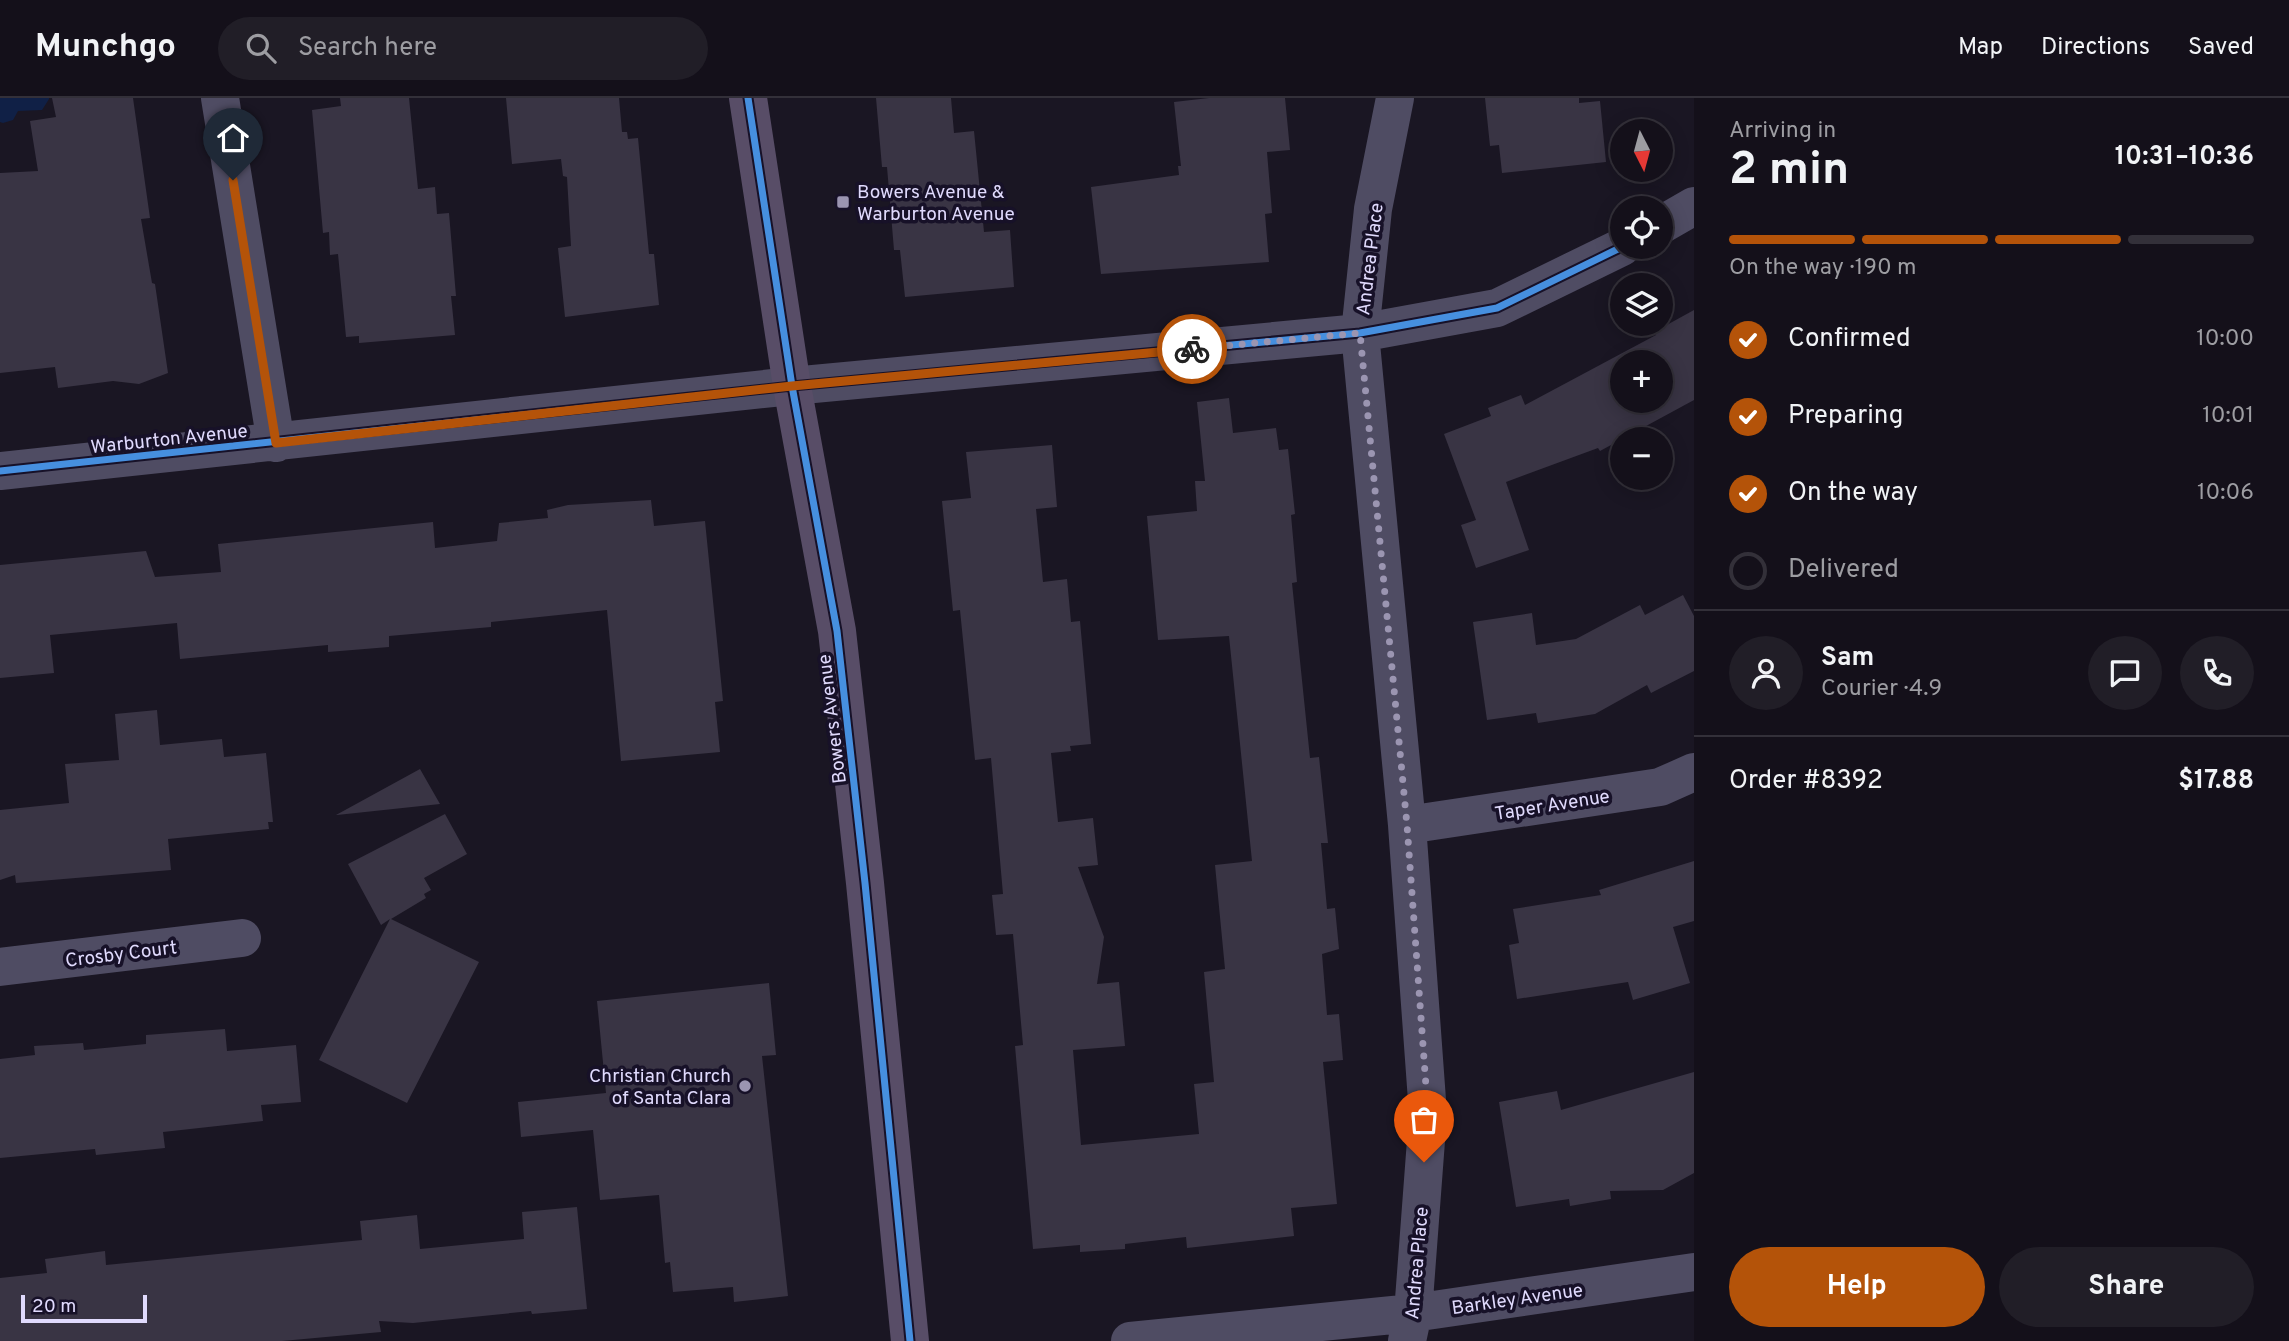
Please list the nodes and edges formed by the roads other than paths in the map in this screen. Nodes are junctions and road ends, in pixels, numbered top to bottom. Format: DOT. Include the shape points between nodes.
graph roads {
  1 [pos="220,98"];
  2 [pos="748,98"];
  3 [pos="1395,98"];
  4 [pos="1694,206"];
  5 [pos="1673,218"];
  6 [pos="1610,253"];
  7 [pos="1360,333"];
  8 [pos="792,386"];
  9 [pos="276,443"];
  10 [pos="0,471"];
  11 [pos="1694,772"];
  12 [pos="1407,825"];
  13 [pos="242,938"];
  14 [pos="0,967"];
  15 [pos="1694,1272"];
  16 [pos="1410,1327"];
  17 [pos="910,1341"];
  18 [pos="1130,1341"];
  1 -- 9 [label="street"];
  2 -- 8 [label="main road, Bowers Avenue"];
  3 -- 7 [label="street, Andrea Place" via="1373,209"];
  4 -- 5 [label="street"];
  6 -- 7 [label="street, Warburton Avenue" via="1497,308"];
  7 -- 8 [label="street, Warburton Avenue"];
  7 -- 12 [label="street, Andrea Place"];
  8 -- 9 [label="street, Warburton Avenue"];
  8 -- 17 [label="main road, Bowers Avenue" via="837,631"];
  9 -- 10 [label="street, Warburton Avenue"];
  11 -- 12 [label="street, Taper Avenue" via="1660,787"];
  12 -- 16 [label="street, Andrea Place" via="1428,1114"];
  13 -- 14 [label="street, Crosby Court"];
  15 -- 16 [label="street, Barkley Avenue"];
  16 -- 18 [label="street, Barkley Avenue"];
}
